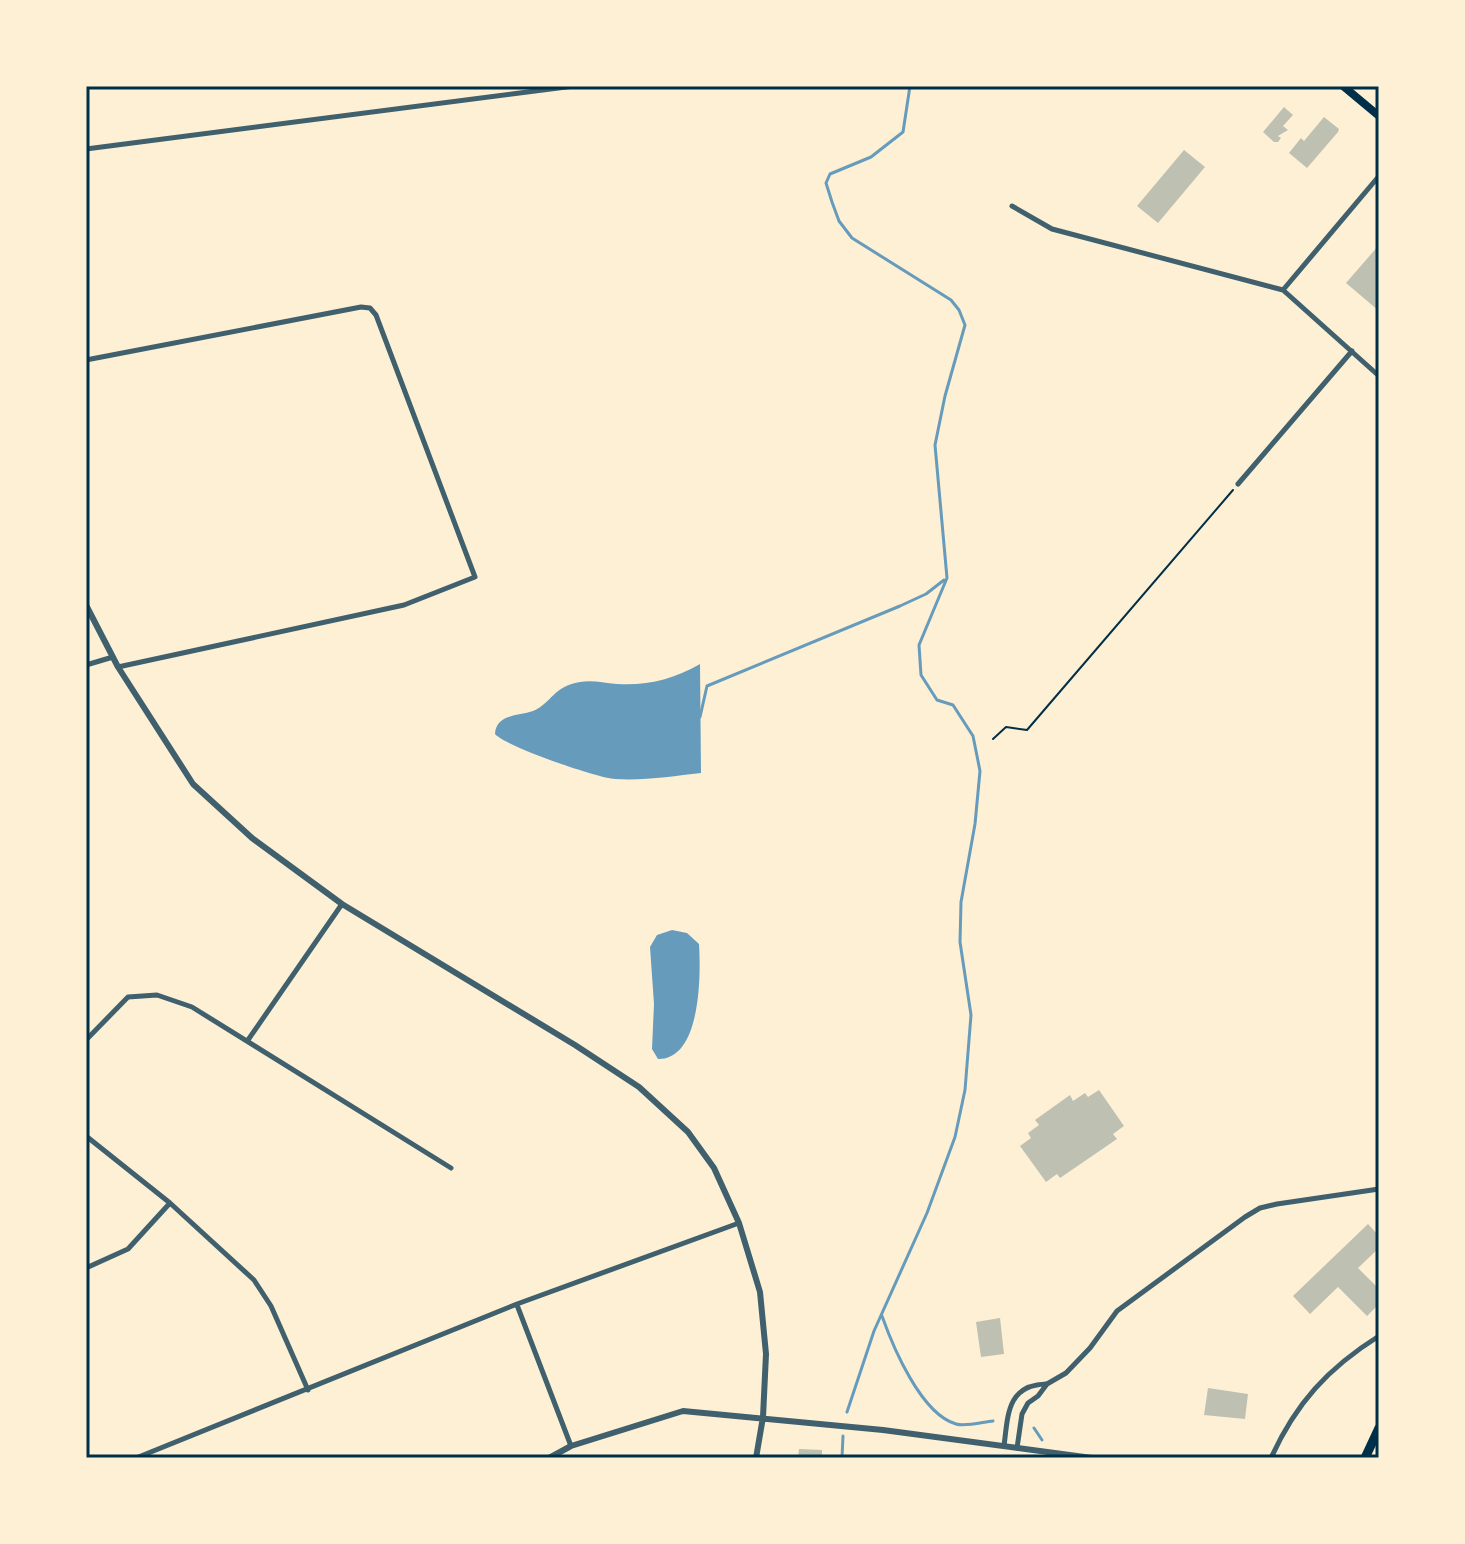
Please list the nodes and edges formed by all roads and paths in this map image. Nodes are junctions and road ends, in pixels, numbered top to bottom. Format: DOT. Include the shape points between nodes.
graph roads {
  1 [pos="574,86"];
  2 [pos="1343,86"];
  3 [pos="1379,116"];
  4 [pos="86,149"];
  5 [pos="1379,176"];
  6 [pos="1012,206"];
  7 [pos="1283,290"];
  8 [pos="1352,351"];
  9 [pos="86,360"];
  10 [pos="1379,376"];
  11 [pos="1238,484"];
  12 [pos="86,605"];
  13 [pos="113,657"];
  14 [pos="86,665"];
  15 [pos="118,667"];
  16 [pos="993,739"];
  17 [pos="342,904"];
  18 [pos="86,1040"];
  19 [pos="248,1040"];
  20 [pos="86,1136"];
  21 [pos="451,1168"];
  22 [pos="1379,1189"];
  23 [pos="170,1203"];
  24 [pos="739,1223"];
  25 [pos="86,1268"];
  26 [pos="517,1304"];
  27 [pos="1379,1336"];
  28 [pos="1047,1384"];
  29 [pos="308,1390"];
  30 [pos="763,1417"];
  31 [pos="1379,1428"];
  32 [pos="571,1446"];
  33 [pos="1004,1446"];
  34 [pos="1017,1448"];
  35 [pos="136,1458"];
  36 [pos="549,1458"];
  37 [pos="756,1458"];
  38 [pos="1092,1458"];
  39 [pos="1271,1458"];
  40 [pos="1365,1458"];
  1 -- 4 [label="street"];
  2 -- 3 [label="main road"];
  5 -- 7 [label="street"];
  6 -- 7 [label="street" via="1052,229"];
  7 -- 8 [label="street"];
  8 -- 10 [label="street"];
  8 -- 11 [label="street"];
  9 -- 15 [label="street" via="370,308 475,577 404,605"];
  11 -- 16 [label="path" via="1027,730 1006,727"];
  12 -- 13 [label="street"];
  13 -- 14 [label="street"];
  13 -- 15 [label="street"];
  15 -- 17 [label="street" via="193,784 252,838"];
  17 -- 19 [label="street"];
  17 -- 24 [label="street" via="639,1087 706,1155"];
  18 -- 19 [label="street" via="128,997 157,995 192,1007"];
  19 -- 21 [label="street"];
  20 -- 23 [label="street"];
  22 -- 28 [label="street" via="1260,1208 1117,1311 1090,1348"];
  23 -- 25 [label="street" via="128,1249"];
  23 -- 29 [label="street" via="254,1280"];
  24 -- 26 [label="street"];
  24 -- 30 [label="street" via="760,1292 766,1354"];
  26 -- 29 [label="street"];
  26 -- 32 [label="street"];
  27 -- 39 [label="street" via="1329,1372 1303,1401"];
  28 -- 33 [label="street" via="1033,1384 1015,1397"];
  28 -- 34 [label="street" via="1022,1414"];
  29 -- 35 [label="street"];
  30 -- 32 [label="street" via="683,1411"];
  30 -- 33 [label="street"];
  30 -- 37 [label="street"];
  31 -- 40 [label="highway"];
  32 -- 36 [label="street"];
  33 -- 34 [label="street"];
  34 -- 38 [label="street"];
}
